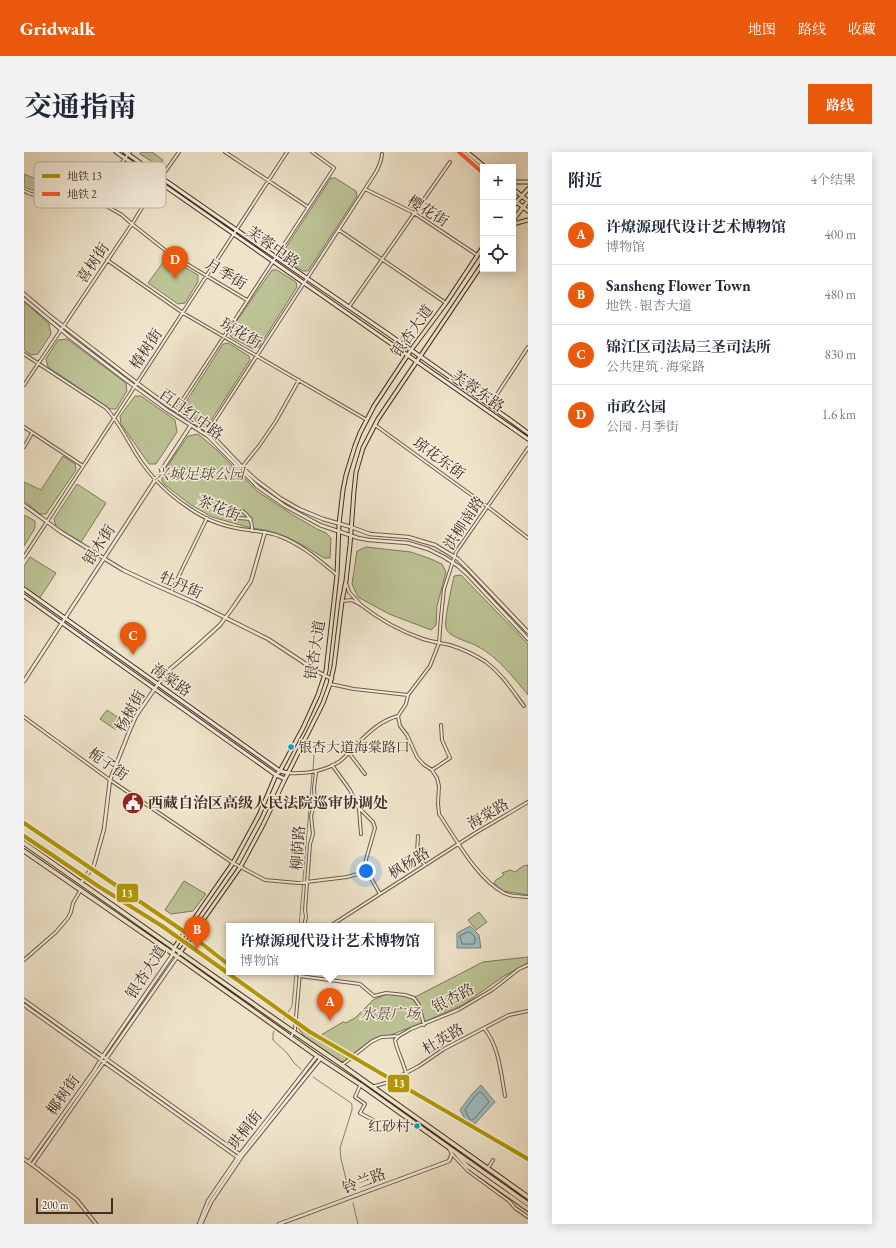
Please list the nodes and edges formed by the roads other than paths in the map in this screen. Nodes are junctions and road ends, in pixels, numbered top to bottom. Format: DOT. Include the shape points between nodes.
graph roads {
  1 [pos="116,152"];
  2 [pos="179,152"];
  3 [pos="225,152"];
  4 [pos="287,152"];
  5 [pos="312,152"];
  6 [pos="458,152"];
  7 [pos="467,152"];
  8 [pos="128,153"];
  9 [pos="382,154"];
  10 [pos="125,159"];
  11 [pos="123,162"];
  12 [pos="129,162"];
  13 [pos="140,162"];
  14 [pos="450,162"];
  15 [pos="481,164"];
  16 [pos="480,170"];
  17 [pos="166,171"];
  18 [pos="166,181"];
  19 [pos="268,182"];
  20 [pos="516,182"];
  21 [pos="528,182"];
  22 [pos="166,187"];
  23 [pos="366,189"];
  24 [pos="528,189"];
  25 [pos="24,191"];
  26 [pos="516,191"];
  27 [pos="34,195"];
  28 [pos="522,196"];
  29 [pos="528,201"];
  30 [pos="516,202"];
  31 [pos="308,207"];
  32 [pos="110,208"];
  33 [pos="142,208"];
  34 [pos="522,208"];
  35 [pos="528,211"];
  36 [pos="414,213"];
  37 [pos="516,216"];
  38 [pos="528,220"];
  39 [pos="516,223"];
  40 [pos="132,224"];
  41 [pos="236,230"];
  42 [pos="338,230"];
  43 [pos="234,234"];
  44 [pos="480,250"];
  45 [pos="477,255"];
  46 [pos="275,257"];
  47 [pos="382,259"];
  48 [pos="107,260"];
  49 [pos="273,261"];
  50 [pos="480,267"];
  51 [pos="207,276"];
  52 [pos="307,278"];
  53 [pos="145,280"];
  54 [pos="304,283"];
  55 [pos="142,284"];
  56 [pos="24,294"];
  57 [pos="24,299"];
  58 [pos="247,300"];
  59 [pos="446,303"];
  60 [pos="349,307"];
  61 [pos="183,313"];
  62 [pos="63,326"];
  63 [pos="61,330"];
  64 [pos="224,336"];
  65 [pos="528,346"];
  66 [pos="411,350"];
  67 [pos="24,354"];
  68 [pos="407,355"];
  69 [pos="257,356"];
  70 [pos="420,356"];
  71 [pos="416,362"];
  72 [pos="39,363"];
  73 [pos="299,380"];
  74 [pos="137,383"];
  75 [pos="24,385"];
  76 [pos="134,386"];
  77 [pos="490,405"];
  78 [pos="176,410"];
  79 [pos="114,417"];
  80 [pos="367,420"];
  81 [pos="192,423"];
  82 [pos="375,425"];
  83 [pos="24,427"];
  84 [pos="208,431"];
  85 [pos="528,432"];
  86 [pos="32,433"];
  87 [pos="528,439"];
  88 [pos="24,447"];
  89 [pos="528,448"];
  90 [pos="84,466"];
  91 [pos="242,467"];
  92 [pos="156,479"];
  93 [pos="24,505"];
  94 [pos="488,507"];
  95 [pos="246,514"];
  96 [pos="207,518"];
  97 [pos="245,518"];
  98 [pos="251,519"];
  99 [pos="47,523"];
  100 [pos="339,524"];
  101 [pos="351,527"];
  102 [pos="252,531"];
  103 [pos="265,532"];
  104 [pos="339,532"];
  105 [pos="350,536"];
  106 [pos="528,538"];
  107 [pos="24,557"];
  108 [pos="454,557"];
  109 [pos="104,558"];
  110 [pos="453,562"];
  111 [pos="337,575"];
  112 [pos="346,581"];
  113 [pos="24,589"];
  114 [pos="171,592"];
  115 [pos="24,596"];
  116 [pos="342,602"];
  117 [pos="362,605"];
  118 [pos="65,618"];
  119 [pos="225,618"];
  120 [pos="62,623"];
  121 [pos="528,632"];
  122 [pos="528,639"];
  123 [pos="439,643"];
  124 [pos="324,676"];
  125 [pos="332,679"];
  126 [pos="24,680"];
  127 [pos="158,684"];
  128 [pos="330,684"];
  129 [pos="155,689"];
  130 [pos="408,695"];
  131 [pos="524,706"];
  132 [pos="398,716"];
  133 [pos="24,717"];
  134 [pos="442,725"];
  135 [pos="349,752"];
  136 [pos="332,765"];
  137 [pos="432,770"];
  138 [pos="280,771"];
  139 [pos="316,772"];
  140 [pos="288,773"];
  141 [pos="364,774"];
  142 [pos="276,775"];
  143 [pos="284,779"];
  144 [pos="110,780"];
  145 [pos="528,802"];
  146 [pos="359,809"];
  147 [pos="361,834"];
  148 [pos="418,836"];
  149 [pos="24,843"];
  150 [pos="459,844"];
  151 [pos="423,850"];
  152 [pos="24,851"];
  153 [pos="421,860"];
  154 [pos="234,862"];
  155 [pos="425,865"];
  156 [pos="241,866"];
  157 [pos="365,872"];
  158 [pos="306,881"];
  159 [pos="81,883"];
  160 [pos="80,891"];
  161 [pos="380,894"];
  162 [pos="528,897"];
  163 [pos="305,923"];
  164 [pos="335,923"];
  165 [pos="174,948"];
  166 [pos="180,952"];
  167 [pos="175,956"];
  168 [pos="24,960"];
  169 [pos="528,964"];
  170 [pos="299,976"];
  171 [pos="24,1000"];
  172 [pos="24,1006"];
  173 [pos="527,1011"];
  174 [pos="528,1014"];
  175 [pos="424,1025"];
  176 [pos="484,1028"];
  177 [pos="294,1032"];
  178 [pos="398,1036"];
  179 [pos="291,1037"];
  180 [pos="103,1056"];
  181 [pos="319,1057"];
  182 [pos="106,1058"];
  183 [pos="100,1060"];
  184 [pos="104,1062"];
  185 [pos="342,1065"];
  186 [pos="406,1073"];
  187 [pos="361,1084"];
  188 [pos="370,1085"];
  189 [pos="505,1096"];
  190 [pos="373,1120"];
  191 [pos="447,1146"];
  192 [pos="456,1153"];
  193 [pos="241,1154"];
  194 [pos="452,1154"];
  195 [pos="239,1158"];
  196 [pos="24,1159"];
  197 [pos="493,1160"];
  198 [pos="29,1162"];
  199 [pos="32,1164"];
  200 [pos="488,1168"];
  201 [pos="528,1197"];
  202 [pos="528,1204"];
  203 [pos="528,1209"];
  204 [pos="528,1217"];
  205 [pos="96,1224"];
  206 [pos="200,1224"];
  207 [pos="279,1224"];
  1 -- 10 [label="main road, 芙蓉中路"];
  2 -- 17 [label="street, 喜树街"];
  3 -- 19 [label="street"];
  4 -- 19 [label="street, 椿树街"];
  5 -- 31 [label="street" via="334,168"];
  6 -- 16 [label="main road"];
  7 -- 15 [label="main road"];
  8 -- 10 [label="street"];
  8 -- 13 [label="main road, 芙蓉中路"];
  9 -- 23 [label="street" via="379,166"];
  10 -- 11 [label="street"];
  10 -- 12 [label="main road, 芙蓉中路"];
  14 -- 36 [label="street"];
  18 -- 41 [label="main road, 芙蓉中路"];
  19 -- 31 [label="street"];
  19 -- 41 [label="street, 椿树街"];
  20 -- 21 [label="main road"];
  22 -- 43 [label="main road, 芙蓉中路"];
  23 -- 36 [label="street, 樱花街"];
  23 -- 42 [label="street"];
  24 -- 28 [label="main road"];
  25 -- 27 [label="street, 月季街"];
  26 -- 28 [label="main road"];
  28 -- 29 [label="main road"];
  28 -- 30 [label="main road"];
  29 -- 34 [label="main road"];
  30 -- 34 [label="main road"];
  31 -- 46 [label="street"];
  32 -- 40 [label="street, 月季街"];
  33 -- 40 [label="street, 喜树街"];
  34 -- 35 [label="main road"];
  34 -- 37 [label="main road"];
  36 -- 45 [label="street, 樱花街"];
  36 -- 47 [label="street"];
  38 -- 39 [label="main road"];
  40 -- 48 [label="street, 喜树街"];
  40 -- 51 [label="street, 月季街" via="170,254"];
  41 -- 43 [label="street, 椿树街"];
  41 -- 46 [label="main road, 芙蓉中路"];
  42 -- 47 [label="street"];
  42 -- 52 [label="street"];
  43 -- 49 [label="main road, 芙蓉中路"];
  43 -- 51 [label="street, 椿树街"];
  44 -- 45 [label="main road, 银杏大道"];
  45 -- 59 [label="main road, 银杏大道"];
  46 -- 49 [label="street"];
  46 -- 52 [label="main road, 芙蓉中路"];
  47 -- 59 [label="street"];
  47 -- 60 [label="street"];
  48 -- 55 [label="street, 琼花街"];
  48 -- 62 [label="street, 喜树街"];
  49 -- 54 [label="main road, 芙蓉中路"];
  49 -- 58 [label="street"];
  50 -- 70 [label="main road, 银杏大道"];
  51 -- 58 [label="street, 月季街"];
  51 -- 61 [label="street, 椿树街"];
  52 -- 54 [label="street"];
  52 -- 60 [label="main road, 芙蓉中路"];
  53 -- 55 [label="street"];
  54 -- 68 [label="main road, 芙蓉中路"];
  54 -- 69 [label="street"];
  55 -- 61 [label="street, 琼花街"];
  56 -- 62 [label="street, 百日红中路"];
  57 -- 63 [label="street, 百日红中路"];
  58 -- 64 [label="street"];
  59 -- 66 [label="main road, 银杏大道"];
  60 -- 66 [label="main road, 芙蓉中路"];
  61 -- 64 [label="street, 琼花街"];
  61 -- 74 [label="street, 椿树街"];
  62 -- 63 [label="street, 喜树街"];
  62 -- 74 [label="street, 百日红中路"];
  63 -- 72 [label="street, 喜树街"];
  63 -- 76 [label="street, 百日红中路"];
  64 -- 69 [label="street, 琼花街"];
  64 -- 78 [label="street"];
  65 -- 77 [label="street"];
  66 -- 68 [label="main road, 银杏大道"];
  66 -- 70 [label="main road, 芙蓉中路"];
  67 -- 72 [label="street, 茶花街"];
  68 -- 71 [label="main road, 芙蓉中路"];
  68 -- 80 [label="main road, 银杏大道"];
  69 -- 73 [label="street, 琼花街"];
  69 -- 84 [label="street"];
  70 -- 71 [label="main road, 银杏大道"];
  70 -- 77 [label="main road, 芙蓉东路"];
  71 -- 82 [label="main road, 银杏大道"];
  71 -- 87 [label="main road, 芙蓉东路"];
  72 -- 75 [label="street, 喜树街"];
  72 -- 79 [label="street, 茶花街" via="88,395"];
  73 -- 80 [label="street, 琼花街"];
  73 -- 91 [label="street" via="276,421"];
  74 -- 76 [label="street, 椿树街"];
  74 -- 78 [label="street, 百日红中路"];
  76 -- 79 [label="street, 椿树街"];
  76 -- 81 [label="street, 百日红中路" via="167,410"];
  77 -- 85 [label="main road, 芙蓉东路"];
  78 -- 81 [label="street, 百日红中路"];
  79 -- 90 [label="street, 椿树街"];
  79 -- 92 [label="street, 茶花街" via="136,454"];
  80 -- 100 [label="main road, 银杏大道" via="350,459"];
  81 -- 84 [label="street, 百日红中路"];
  81 -- 92 [label="street, 银木街"];
  81 -- 104 [label="street, 百日红中路" via="271,497 296,513"];
  82 -- 94 [label="street, 琼花东街"];
  82 -- 101 [label="main road, 银杏大道" via="362,448 356,472"];
  83 -- 86 [label="street"];
  84 -- 91 [label="street, 百日红中路"];
  86 -- 88 [label="street"];
  86 -- 90 [label="street"];
  89 -- 94 [label="street, 洪柳南路"];
  90 -- 99 [label="street, 椿树街"];
  91 -- 100 [label="street, 百日红中路" via="280,498 299,509"];
  92 -- 96 [label="street, 茶花街" via="167,492"];
  92 -- 109 [label="street, 银木街"];
  93 -- 99 [label="street, 牡丹街"];
  94 -- 106 [label="street, 琼花东街"];
  94 -- 108 [label="street, 洪柳南路"];
  95 -- 97 [label="street"];
  95 -- 97 [label="street" via="241,510 236,516"];
  95 -- 98 [label="street"];
  96 -- 102 [label="street, 茶花街"];
  96 -- 114 [label="street"];
  97 -- 98 [label="street"];
  98 -- 102 [label="street"];
  99 -- 107 [label="street, 椿树街"];
  99 -- 109 [label="street, 牡丹街"];
  100 -- 101 [label="street, 百日红中路"];
  100 -- 104 [label="main road, 银杏大道"];
  101 -- 105 [label="main road, 银杏大道"];
  101 -- 108 [label="street, 百日红中路" via="370,534 420,540 435,545"];
  102 -- 103 [label="street, 茶花街"];
  103 -- 111 [label="street, 茶花街" via="278,535 304,548"];
  103 -- 119 [label="street, 杨树街" via="251,581"];
  104 -- 105 [label="street, 百日红中路"];
  104 -- 111 [label="main road, 银杏大道"];
  105 -- 110 [label="street, 百日红中路" via="416,545"];
  105 -- 112 [label="main road, 银杏大道"];
  108 -- 110 [label="street, 洪柳南路"];
  108 -- 121 [label="street, 百日红中路"];
  109 -- 114 [label="street, 牡丹街" via="123,570"];
  109 -- 118 [label="street, 银木街"];
  110 -- 122 [label="street, 百日红中路"];
  110 -- 123 [label="street, 洪柳南路" via="444,589"];
  111 -- 124 [label="main road, 银杏大道"];
  112 -- 116 [label="main road, 银杏大道"];
  112 -- 117 [label="street" via="349,592"];
  113 -- 118 [label="main road, 海棠路"];
  114 -- 119 [label="street, 牡丹街"];
  115 -- 120 [label="main road, 海棠路"];
  116 -- 117 [label="street" via="352,600"];
  116 -- 125 [label="main road, 银杏大道"];
  117 -- 123 [label="street" via="401,630"];
  118 -- 120 [label="street, 银木街"];
  118 -- 127 [label="main road, 海棠路"];
  119 -- 124 [label="street, 牡丹街" via="268,639"];
  119 -- 127 [label="street, 杨树街" via="169,670"];
  120 -- 126 [label="street, 银木街"];
  120 -- 129 [label="main road, 海棠路"];
  123 -- 130 [label="street, 洪柳南路" via="430,666"];
  123 -- 131 [label="street" via="465,650 486,663 501,676"];
  124 -- 125 [label="street, 牡丹街"];
  124 -- 138 [label="main road, 银杏大道" via="303,728"];
  125 -- 128 [label="main road, 银杏大道"];
  127 -- 129 [label="street, 杨树街"];
  127 -- 138 [label="main road, 海棠路"];
  128 -- 130 [label="street"];
  128 -- 140 [label="main road, 银杏大道"];
  129 -- 142 [label="main road, 海棠路"];
  129 -- 144 [label="street, 杨树街" via="134,721"];
  130 -- 132 [label="street, 洪柳南路" via="406,704"];
  132 -- 135 [label="street" via="378,725"];
  132 -- 137 [label="street" via="400,726 417,757"];
  133 -- 144 [label="street, 栀子街"];
  134 -- 137 [label="street" via="442,740 450,758"];
  135 -- 136 [label="street" via="338,763"];
  135 -- 141 [label="street"];
  136 -- 139 [label="street"];
  136 -- 146 [label="street" via="350,790"];
  137 -- 150 [label="street" via="439,786 439,814"];
  138 -- 140 [label="main road, 海棠路"];
  138 -- 142 [label="main road, 银杏大道"];
  139 -- 140 [label="street"];
  139 -- 158 [label="street, 柳荫路" via="315,802 311,816 313,834"];
  140 -- 143 [label="main road, 银杏大道"];
  142 -- 143 [label="main road, 海棠路"];
  142 -- 154 [label="main road, 银杏大道" via="259,815"];
  143 -- 156 [label="main road, 银杏大道"];
  144 -- 154 [label="street, 栀子街"];
  144 -- 159 [label="street, 杨树街" via="99,850 94,865"];
  145 -- 150 [label="street, 海棠路"];
  146 -- 147 [label="street"];
  146 -- 157 [label="street" via="373,822 374,828 364,863"];
  148 -- 153 [label="street" via="417,852"];
  149 -- 159 [label="highway"];
  150 -- 155 [label="street, 枫杨路"];
  150 -- 162 [label="street" via="480,874 492,885 504,893"];
  151 -- 153 [label="street" via="426,857"];
  152 -- 160 [label="highway"];
  153 -- 155 [label="street"];
  154 -- 156 [label="street, 栀子街"];
  154 -- 165 [label="main road, 银杏大道"];
  155 -- 161 [label="street, 枫杨路"];
  156 -- 158 [label="street, 栀子街" via="265,880"];
  156 -- 166 [label="main road, 银杏大道"];
  157 -- 158 [label="street, 栀子街"];
  157 -- 161 [label="street"];
  158 -- 163 [label="street, 柳荫路"];
  159 -- 165 [label="highway"];
  160 -- 167 [label="highway"];
  160 -- 168 [label="street" via="68,918"];
  161 -- 164 [label="street, 枫杨路"];
  165 -- 166 [label="highway"];
  165 -- 167 [label="main road, 银杏大道"];
  166 -- 167 [label="main road, 银杏大道"];
  166 -- 177 [label="highway"];
  167 -- 179 [label="highway"];
  167 -- 180 [label="street, 银杏大道"];
  167 -- 182 [label="street, 银杏大道"];
  169 -- 175 [label="street, 银杏路" via="458,1010"];
  170 -- 175 [label="street" via="360,984 374,996 386,993 414,998"];
  170 -- 177 [label="street"];
  171 -- 180 [label="street"];
  172 -- 183 [label="street"];
  173 -- 174 [label="street"];
  173 -- 176 [label="street, 杜英路" via="509,1015"];
  175 -- 178 [label="street, 银杏路"];
  176 -- 186 [label="street, 杜英路"];
  176 -- 189 [label="street" via="490,1035 499,1061"];
  177 -- 179 [label="street"];
  177 -- 185 [label="highway"];
  178 -- 185 [label="street, 银杏路" via="377,1038"];
  178 -- 186 [label="street" via="395,1040 396,1046"];
  179 -- 181 [label="highway"];
  180 -- 182 [label="street"];
  180 -- 183 [label="street, 银杏大道"];
  181 -- 187 [label="highway"];
  181 -- 193 [label="street, 珙桐街"];
  182 -- 184 [label="street, 银杏大道"];
  182 -- 193 [label="street"];
  183 -- 184 [label="street"];
  183 -- 198 [label="street, 椰树街"];
  184 -- 195 [label="street"];
  184 -- 199 [label="street, 椰树街"];
  185 -- 188 [label="highway"];
  186 -- 188 [label="street, 杜英路" via="389,1082"];
  187 -- 190 [label="street" via="355,1097 365,1104 360,1113"];
  187 -- 191 [label="highway"];
  188 -- 200 [label="highway"];
  191 -- 192 [label="highway"];
  191 -- 194 [label="street"];
  192 -- 202 [label="highway"];
  192 -- 203 [label="highway" via="467,1166"];
  193 -- 195 [label="street, 珙桐街"];
  194 -- 204 [label="street" via="468,1171"];
  194 -- 207 [label="street, 铃兰路" via="449,1160"];
  195 -- 206 [label="street, 珙桐街" via="208,1201"];
  196 -- 198 [label="street"];
  197 -- 200 [label="street"];
  198 -- 199 [label="street"];
  199 -- 205 [label="street" via="77,1200"];
  200 -- 201 [label="highway"];
}
